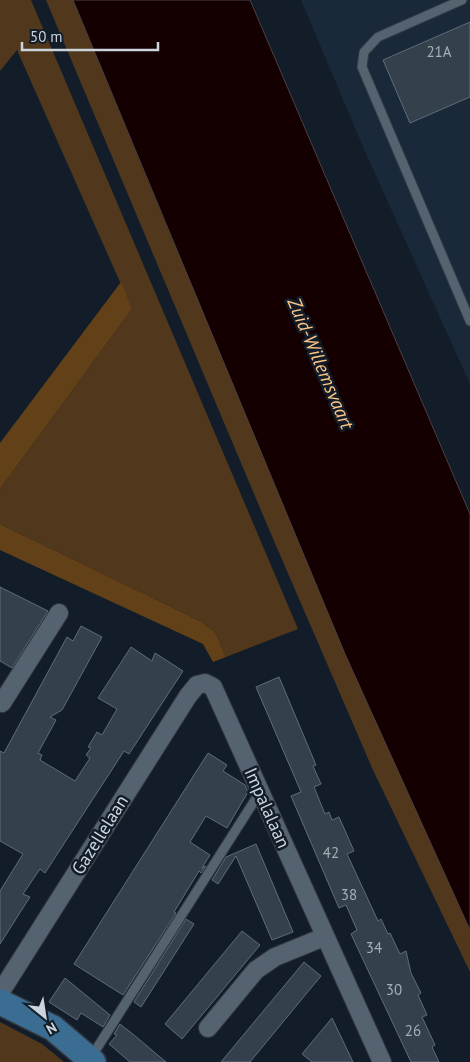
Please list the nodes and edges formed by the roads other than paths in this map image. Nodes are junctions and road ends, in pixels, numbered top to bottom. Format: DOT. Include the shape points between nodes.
graph roads {
  1 [pos="462,0"];
  2 [pos="470,321"];
  3 [pos="59,613"];
  4 [pos="205,683"];
  5 [pos="0,702"];
  6 [pos="260,792"];
  7 [pos="324,937"];
  8 [pos="0,993"];
  9 [pos="0,1002"];
  10 [pos="208,1028"];
  11 [pos="92,1061"];
  12 [pos="382,1062"];
  1 -- 2 [label="lane" via="378,37 364,52 362,67"];
  3 -- 5 [label="street"];
  4 -- 6 [label="street, Impalalaan" via="213,687"];
  4 -- 8 [label="street, Gazellelaan" via="197,685 188,696"];
  6 -- 7 [label="street, Impalalaan"];
  6 -- 11 [label="lane"];
  7 -- 10 [label="street" via="275,957 256,970"];
  7 -- 12 [label="street, Impalalaan"];
  9 -- 11 [label="street" via="53,1028"];
}
